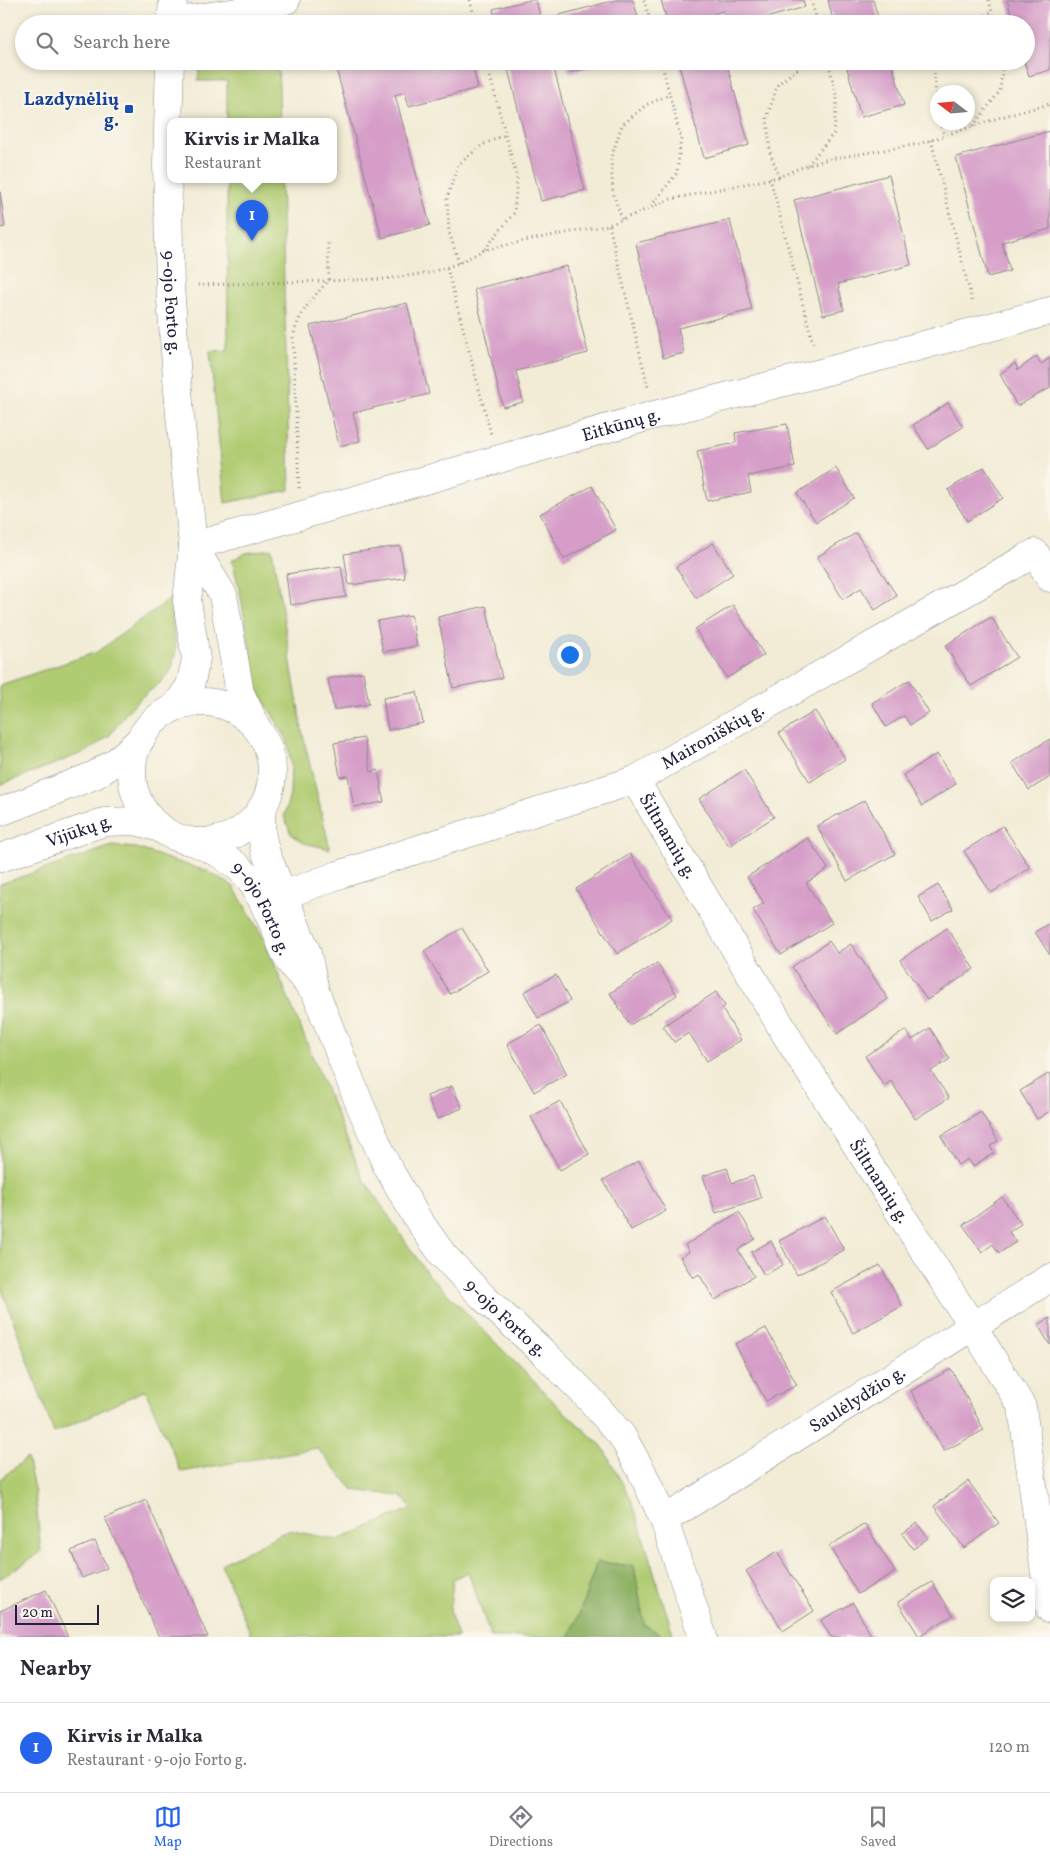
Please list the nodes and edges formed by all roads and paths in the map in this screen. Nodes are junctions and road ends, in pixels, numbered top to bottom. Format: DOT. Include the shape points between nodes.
graph roads {
  1 [pos="286,0"];
  2 [pos="470,0"];
  3 [pos="644,0"];
  4 [pos="811,0"];
  5 [pos="989,0"];
  6 [pos="992,12"];
  7 [pos="172,15"];
  8 [pos="474,15"];
  9 [pos="648,15"];
  10 [pos="815,15"];
  11 [pos="986,15"];
  12 [pos="993,15"];
  13 [pos="170,70"];
  14 [pos="488,70"];
  15 [pos="663,70"];
  16 [pos="796,70"];
  17 [pos="830,70"];
  18 [pos="936,70"];
  19 [pos="1002,70"];
  20 [pos="935,85"];
  21 [pos="669,95"];
  22 [pos="1050,104"];
  23 [pos="168,118"];
  24 [pos="975,122"];
  25 [pos="975,125"];
  26 [pos="942,130"];
  27 [pos="960,130"];
  28 [pos="505,135"];
  29 [pos="944,135"];
  30 [pos="931,140"];
  31 [pos="808,165"];
  32 [pos="779,177"];
  33 [pos="770,178"];
  34 [pos="167,183"];
  35 [pos="650,208"];
  36 [pos="622,219"];
  37 [pos="609,225"];
  38 [pos="328,240"];
  39 [pos="484,250"];
  40 [pos="460,263"];
  41 [pos="447,268"];
  42 [pos="329,280"];
  43 [pos="170,286"];
  44 [pos="1050,312"];
  45 [pos="980,330"];
  46 [pos="820,373"];
  47 [pos="654,415"];
  48 [pos="497,459"];
  49 [pos="300,516"];
  50 [pos="193,546"];
  51 [pos="1050,578"];
  52 [pos="176,706"];
  53 [pos="256,727"];
  54 [pos="141,739"];
  55 [pos="635,780"];
  56 [pos="262,809"];
  57 [pos="0,812"];
  58 [pos="161,828"];
  59 [pos="195,842"];
  60 [pos="0,858"];
  61 [pos="271,893"];
  62 [pos="1050,1278"];
  63 [pos="973,1327"];
  64 [pos="664,1520"];
  65 [pos="1050,1609"];
  66 [pos="703,1637"];
  1 -- 7 [label="street" via="250,10"];
  2 -- 8 [label="path"];
  3 -- 9 [label="path"];
  4 -- 10 [label="path"];
  5 -- 6 [label="path"];
  6 -- 11 [label="path"];
  6 -- 12 [label="path"];
  13 -- 23 [label="street, 9-ojo Forto g."];
  14 -- 28 [label="path"];
  15 -- 21 [label="path"];
  16 -- 32 [label="path" via="778,84 767,118 770,152"];
  17 -- 31 [label="path" via="838,98 834,133"];
  18 -- 20 [label="path"];
  19 -- 24 [label="path" via="1000,91"];
  21 -- 35 [label="path" via="681,138 677,173"];
  21 -- 36 [label="path" via="646,105 622,125 611,158 613,192"];
  22 -- 25 [label="path"];
  26 -- 29 [label="path"];
  27 -- 29 [label="path"];
  28 -- 39 [label="path" via="517,178 514,213"];
  28 -- 40 [label="path" via="482,145 458,165 447,198 450,232"];
  29 -- 30 [label="path"];
  30 -- 31 [label="path"];
  30 -- 45 [label="path"];
  31 -- 32 [label="path"];
  32 -- 33 [label="path"];
  33 -- 35 [label="path" via="671,199"];
  33 -- 46 [label="path"];
  34 -- 43 [label="street, 9-ojo Forto g."];
  35 -- 36 [label="path"];
  36 -- 37 [label="path"];
  37 -- 39 [label="path"];
  37 -- 47 [label="path"];
  38 -- 42 [label="path"];
  39 -- 40 [label="path"];
  40 -- 41 [label="path"];
  41 -- 42 [label="path" via="384,279"];
  41 -- 48 [label="path"];
  42 -- 43 [label="path"];
  42 -- 49 [label="path" via="303,310 293,337"];
  43 -- 50 [label="street, 9-ojo Forto g."];
  44 -- 45 [label="street, Eitkūnų g."];
  45 -- 46 [label="street, Eitkūnų g."];
  46 -- 47 [label="street, Eitkūnų g."];
  47 -- 48 [label="street, Eitkūnų g."];
  48 -- 49 [label="street, Eitkūnų g."];
  49 -- 50 [label="street, Eitkūnų g."];
  50 -- 52 [label="street, 9-ojo Forto g." via="187,601 196,658 190,686"];
  50 -- 53 [label="street, 9-ojo Forto g." via="224,595 240,693"];
  51 -- 55 [label="street, Maironiškių g." via="1035,553"];
  52 -- 53 [label="street" via="198,702 220,704 240,712"];
  52 -- 54 [label="street" via="150,725"];
  53 -- 56 [label="street" via="267,746 272,767 270,789"];
  54 -- 57 [label="street" via="117,761 95,775"];
  54 -- 58 [label="street" via="134,758 132,778 137,797 147,815"];
  55 -- 61 [label="street, Maironiškių g." via="338,875"];
  55 -- 63 [label="street, Šiltnamių g." via="791,1043"];
  56 -- 59 [label="street" via="233,835 215,841"];
  56 -- 61 [label="street, 9-ojo Forto g." via="261,831"];
  58 -- 59 [label="street"];
  58 -- 60 [label="street, Vijūkų g." via="135,822 104,822"];
  59 -- 61 [label="street, 9-ojo Forto g." via="219,852"];
  61 -- 64 [label="street, 9-ojo Forto g." via="307,953 314,991 360,1105 387,1166 417,1218 443,1255 590,1399 622,1436"];
  62 -- 63 [label="street, Saulėlydžio g."];
  63 -- 64 [label="street, Saulėlydžio g."];
  63 -- 65 [label="street, Šiltnamių g." via="1022,1407"];
  64 -- 66 [label="street, 9-ojo Forto g."];
}
